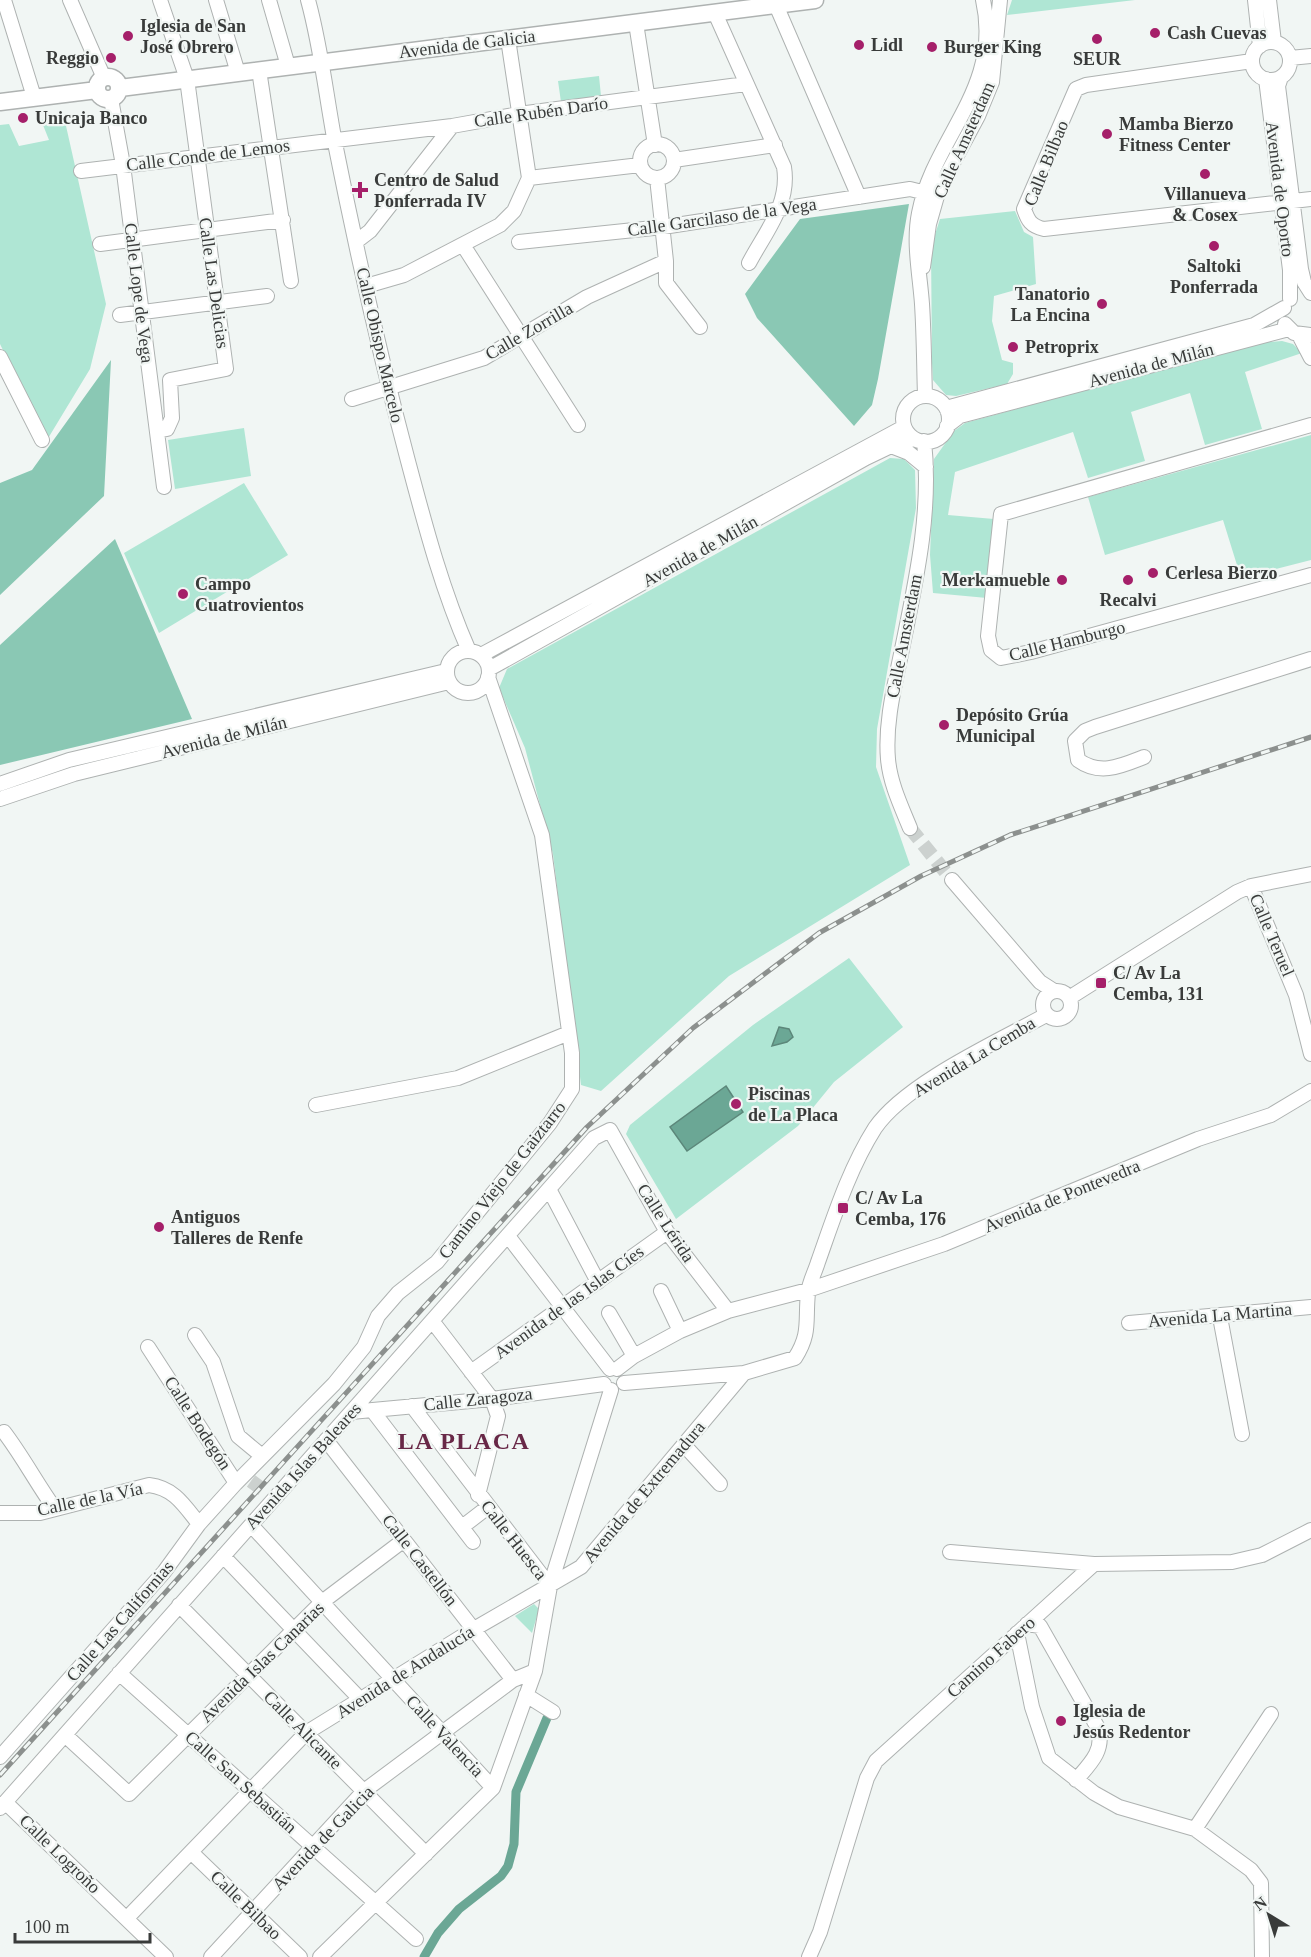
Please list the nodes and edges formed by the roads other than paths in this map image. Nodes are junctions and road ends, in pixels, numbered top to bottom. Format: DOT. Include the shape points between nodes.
graph roads {
  1 [pos="4,0"];
  2 [pos="70,0"];
  3 [pos="160,0"];
  4 [pos="216,0"];
  5 [pos="269,0"];
  6 [pos="308,0"];
  7 [pos="815,0"];
  8 [pos="983,0"];
  9 [pos="1000,0"];
  10 [pos="1255,0"];
  11 [pos="1269,0"];
  12 [pos="776,5"];
  13 [pos="715,13"];
  14 [pos="636,23"];
  15 [pos="508,39"];
  16 [pos="1274,42"];
  17 [pos="1260,46"];
  18 [pos="1311,56"];
  19 [pos="1290,58"];
  20 [pos="1252,61"];
  21 [pos="323,62"];
  22 [pos="288,66"];
  23 [pos="259,70"];
  24 [pos="238,73"];
  25 [pos="1281,77"];
  26 [pos="187,79"];
  27 [pos="1266,79"];
  28 [pos="746,84"];
  29 [pos="108,89"];
  30 [pos="34,97"];
  31 [pos="647,97"];
  32 [pos="0,102"];
  33 [pos="519,114"];
  34 [pos="452,126"];
  35 [pos="335,141"];
  36 [pos="655,144"];
  37 [pos="775,145"];
  38 [pos="272,148"];
  39 [pos="198,157"];
  40 [pos="674,160"];
  41 [pos="123,165"];
  42 [pos="640,165"];
  43 [pos="81,171"];
  44 [pos="529,178"];
  45 [pos="657,178"];
  46 [pos="926,193"];
  47 [pos="859,197"];
  48 [pos="1311,199"];
  49 [pos="1287,202"];
  50 [pos="779,208"];
  51 [pos="282,220"];
  52 [pos="663,227"];
  53 [pos="207,230"];
  54 [pos="132,240"];
  55 [pos="357,241"];
  56 [pos="519,242"];
  57 [pos="100,244"];
  58 [pos="463,244"];
  59 [pos="666,261"];
  60 [pos="749,263"];
  61 [pos="920,278"];
  62 [pos="291,281"];
  63 [pos="366,286"];
  64 [pos="1311,294"];
  65 [pos="267,296"];
  66 [pos="216,302"];
  67 [pos="1287,303"];
  68 [pos="141,312"];
  69 [pos="120,315"];
  70 [pos="700,327"];
  71 [pos="1300,333"];
  72 [pos="523,337"];
  73 [pos="0,357"];
  74 [pos="1311,358"];
  75 [pos="389,389"];
  76 [pos="924,396"];
  77 [pos="352,399"];
  78 [pos="946,408"];
  79 [pos="578,425"];
  80 [pos="1311,425"];
  81 [pos="947,426"];
  82 [pos="904,427"];
  83 [pos="157,431"];
  84 [pos="42,440"];
  85 [pos="919,440"];
  86 [pos="891,446"];
  87 [pos="926,466"];
  88 [pos="164,487"];
  89 [pos="1311,575"];
  90 [pos="456,622"];
  91 [pos="475,653"];
  92 [pos="455,655"];
  93 [pos="1311,659"];
  94 [pos="488,673"];
  95 [pos="448,677"];
  96 [pos="471,693"];
  97 [pos="498,711"];
  98 [pos="1144,757"];
  99 [pos="0,784"];
  100 [pos="0,799"];
  101 [pos="910,828"];
  102 [pos="1311,874"];
  103 [pos="952,880"];
  104 [pos="1251,886"];
  105 [pos="1040,982"];
  106 [pos="1054,991"];
  107 [pos="1069,998"];
  108 [pos="1043,1000"];
  109 [pos="1046,1015"];
  110 [pos="569,1033"];
  111 [pos="1311,1054"];
  112 [pos="1311,1091"];
  113 [pos="316,1105"];
  114 [pos="610,1130"];
  115 [pos="549,1189"];
  116 [pos="667,1232"];
  117 [pos="508,1236"];
  118 [pos="598,1282"];
  119 [pos="808,1290"];
  120 [pos="661,1291"];
  121 [pos="562,1307"];
  122 [pos="1311,1307"];
  123 [pos="728,1311"];
  124 [pos="609,1313"];
  125 [pos="1220,1317"];
  126 [pos="433,1322"];
  127 [pos="1129,1323"];
  128 [pos="680,1331"];
  129 [pos="195,1335"];
  130 [pos="148,1347"];
  131 [pos="634,1356"];
  132 [pos="613,1369"];
  133 [pos="471,1372"];
  134 [pos="744,1373"];
  135 [pos="624,1383"];
  136 [pos="608,1387"];
  137 [pos="492,1399"];
  138 [pos="412,1406"];
  139 [pos="372,1410"];
  140 [pos="351,1412"];
  141 [pos="4,1432"];
  142 [pos="1242,1434"];
  143 [pos="326,1440"];
  144 [pos="684,1445"];
  145 [pos="262,1456"];
  146 [pos="244,1479"];
  147 [pos="720,1484"];
  148 [pos="478,1495"];
  149 [pos="488,1507"];
  150 [pos="55,1509"];
  151 [pos="0,1513"];
  152 [pos="199,1524"];
  153 [pos="251,1525"];
  154 [pos="462,1527"];
  155 [pos="1311,1530"];
  156 [pos="404,1540"];
  157 [pos="473,1542"];
  158 [pos="950,1551"];
  159 [pos="224,1556"];
  160 [pos="1094,1564"];
  161 [pos="550,1586"];
  162 [pos="322,1602"];
  163 [pos="179,1605"];
  164 [pos="293,1629"];
  165 [pos="474,1629"];
  166 [pos="1022,1629"];
  167 [pos="535,1671"];
  168 [pos="119,1673"];
  169 [pos="248,1674"];
  170 [pos="393,1679"];
  171 [pos="513,1680"];
  172 [pos="526,1695"];
  173 [pos="361,1700"];
  174 [pos="553,1712"];
  175 [pos="1271,1714"];
  176 [pos="306,1733"];
  177 [pos="442,1733"];
  178 [pos="65,1734"];
  179 [pos="188,1735"];
  180 [pos="0,1757"];
  181 [pos="1076,1780"];
  182 [pos="493,1788"];
  183 [pos="250,1790"];
  184 [pos="364,1791"];
  185 [pos="3,1805"];
  186 [pos="1194,1829"];
  187 [pos="313,1847"];
  188 [pos="192,1853"];
  189 [pos="426,1854"];
  190 [pos="375,1902"];
  191 [pos="253,1912"];
  192 [pos="127,1917"];
  193 [pos="416,1939"];
  194 [pos="166,1957"];
  195 [pos="211,1957"];
  196 [pos="300,1957"];
  197 [pos="320,1957"];
  198 [pos="809,1957"];
  199 [pos="1262,1957"];
  1 -- 30 [label="street"];
  2 -- 29 [label="street, Calle Lope de Vega"];
  3 -- 26 [label="street, Calle Las Delicias"];
  4 -- 24 [label="street"];
  5 -- 22 [label="street"];
  6 -- 21 [label="street, Calle Obispo Marcelo"];
  7 -- 12 [label="main road, Avenida de Galicia"];
  8 -- 46 [label="street, Calle Amsterdam" via="988,20 979,79 936,163"];
  9 -- 61 [label="street, Calle Amsterdam" via="992,82 939,189"];
  10 -- 17 [label="street"];
  11 -- 16 [label="street"];
  12 -- 13 [label="main road, Avenida de Galicia"];
  12 -- 47 [label="street"];
  13 -- 14 [label="main road, Avenida de Galicia"];
  13 -- 28 [label="street"];
  14 -- 15 [label="main road, Avenida de Galicia"];
  14 -- 31 [label="street"];
  15 -- 21 [label="main road, Avenida de Galicia"];
  15 -- 33 [label="street"];
  16 -- 17 [label="street"];
  16 -- 19 [label="street" via="1285,48"];
  17 -- 20 [label="street"];
  18 -- 19 [label="street"];
  19 -- 25 [label="street"];
  20 -- 27 [label="street" via="1256,72"];
  20 -- 49 [label="street, Calle Bilbao" via="1076,89 1024,209 1034,227 1044,229"];
  21 -- 22 [label="main road, Avenida de Galicia"];
  21 -- 35 [label="street, Calle Obispo Marcelo"];
  22 -- 23 [label="main road, Avenida de Galicia"];
  23 -- 24 [label="main road, Avenida de Galicia"];
  23 -- 38 [label="street"];
  24 -- 26 [label="main road, Avenida de Galicia"];
  25 -- 27 [label="street"];
  25 -- 49 [label="street, Avenida de Oporto" via="1278,86"];
  26 -- 29 [label="main road, Avenida de Galicia"];
  26 -- 39 [label="street, Calle Las Delicias"];
  27 -- 49 [label="street, Avenida de Oporto"];
  28 -- 31 [label="street, Calle Rubén Darío"];
  28 -- 37 [label="street"];
  29 -- 30 [label="main road, Avenida de Galicia"];
  29 -- 41 [label="street, Calle Lope de Vega"];
  30 -- 32 [label="main road, Avenida de Galicia"];
  31 -- 33 [label="street, Calle Rubén Darío"];
  31 -- 36 [label="street"];
  33 -- 34 [label="street, Calle Rubén Darío"];
  33 -- 44 [label="street"];
  34 -- 35 [label="street, Calle Rubén Darío"];
  34 -- 55 [label="street" via="370,231"];
  35 -- 38 [label="street, Calle Conde de Lemos"];
  35 -- 55 [label="street, Calle Obispo Marcelo"];
  36 -- 40 [label="street" via="668,149"];
  36 -- 42 [label="street" via="644,150"];
  37 -- 40 [label="street"];
  37 -- 50 [label="street" via="787,182"];
  38 -- 39 [label="street, Calle Conde de Lemos"];
  38 -- 51 [label="street"];
  39 -- 41 [label="street, Calle Conde de Lemos"];
  39 -- 53 [label="street, Calle Las Delicias"];
  40 -- 45 [label="street" via="665,176"];
  41 -- 43 [label="street, Calle Conde de Lemos"];
  41 -- 54 [label="street, Calle Lope de Vega"];
  42 -- 44 [label="street"];
  42 -- 45 [label="street" via="648,176"];
  44 -- 58 [label="street" via="514,211 500,225"];
  45 -- 52 [label="street"];
  46 -- 47 [label="street, Calle Garcilaso de la Vega" via="910,189"];
  46 -- 61 [label="street, Calle Amsterdam" via="916,248"];
  47 -- 50 [label="street, Calle Garcilaso de la Vega"];
  48 -- 49 [label="street"];
  49 -- 64 [label="street, Avenida de Oporto" via="1304,282"];
  49 -- 67 [label="street, Avenida de Oporto" via="1291,278"];
  50 -- 52 [label="street, Calle Garcilaso de la Vega"];
  50 -- 60 [label="street"];
  51 -- 53 [label="street"];
  51 -- 62 [label="street"];
  52 -- 56 [label="street, Calle Garcilaso de la Vega"];
  52 -- 59 [label="street"];
  53 -- 54 [label="street"];
  53 -- 66 [label="street, Calle Las Delicias"];
  54 -- 57 [label="street"];
  54 -- 68 [label="street, Calle Lope de Vega"];
  55 -- 63 [label="street, Calle Obispo Marcelo"];
  58 -- 63 [label="street" via="404,275"];
  58 -- 72 [label="street"];
  59 -- 70 [label="street" via="666,284"];
  59 -- 72 [label="street, Calle Zorrilla" via="587,297"];
  61 -- 76 [label="street, Calle Amsterdam"];
  63 -- 75 [label="street, Calle Obispo Marcelo"];
  64 -- 67 [label="street, Avenida de Milán" via="1300,293"];
  65 -- 66 [label="street"];
  66 -- 68 [label="street"];
  66 -- 83 [label="street, Calle Las Delicias" via="226,369 170,380 172,418 167,429"];
  67 -- 71 [label="street, Avenida de Oporto" via="1284,320"];
  67 -- 78 [label="street, Avenida de Milán" via="1254,325"];
  68 -- 69 [label="street"];
  68 -- 83 [label="street, Calle Lope de Vega"];
  71 -- 74 [label="street"];
  71 -- 81 [label="street, Avenida de Milán" via="960,416"];
  72 -- 75 [label="street, Calle Zorrilla" via="484,358"];
  72 -- 79 [label="street"];
  73 -- 84 [label="street"];
  75 -- 77 [label="street, Calle Zorrilla"];
  75 -- 90 [label="street, Calle Obispo Marcelo" via="428,536"];
  76 -- 78 [label="street" via="935,398"];
  76 -- 82 [label="street" via="908,404"];
  78 -- 81 [label="street"];
  80 -- 89 [label="street, Calle Hamburgo" via="1001,514 988,636 991,650 1001,658"];
  81 -- 85 [label="street" via="936,439"];
  82 -- 85 [label="street"];
  82 -- 91 [label="street, Avenida de Milán"];
  83 -- 88 [label="street, Calle Lope de Vega"];
  85 -- 86 [label="street, Avenida de Milán"];
  85 -- 87 [label="street, Calle Amsterdam"];
  86 -- 87 [label="street"];
  86 -- 94 [label="street, Avenida de Milán"];
  87 -- 101 [label="street, Calle Amsterdam" via="924,521 890,711 888,758 895,794"];
  90 -- 91 [label="street, Calle Obispo Marcelo"];
  90 -- 92 [label="street, Calle Obispo Marcelo"];
  91 -- 92 [label="street"];
  91 -- 94 [label="street"];
  92 -- 95 [label="street"];
  93 -- 98 [label="street" via="1095,727 1075,741 1078,760 1099,770"];
  94 -- 96 [label="street" via="482,688"];
  94 -- 97 [label="street, Camino Viejo de Gaiztarro"];
  95 -- 96 [label="street" via="460,692"];
  95 -- 99 [label="street, Avenida de Milán" via="69,760"];
  95 -- 100 [label="street, Avenida de Milán" via="74,774"];
  96 -- 97 [label="street"];
  97 -- 110 [label="street, Camino Viejo de Gaiztarro" via="542,835"];
  102 -- 104 [label="street"];
  103 -- 105 [label="street"];
  104 -- 107 [label="street"];
  104 -- 111 [label="street, Calle Teruel" via="1296,995"];
  105 -- 106 [label="street"];
  105 -- 108 [label="street"];
  106 -- 107 [label="street"];
  106 -- 108 [label="street"];
  107 -- 109 [label="street" via="1067,1015 1055,1019"];
  108 -- 109 [label="street"];
  109 -- 119 [label="street, Avenida La Cemba" via="908,1095 877,1126 853,1166"];
  110 -- 113 [label="street" via="458,1078"];
  110 -- 145 [label="street, Camino Viejo de Gaiztarro" via="572,1089 550,1124 437,1262 398,1293 378,1316 364,1347 334,1384"];
  112 -- 119 [label="street, Avenida de Pontevedra" via="1271,1115 1198,1139 944,1244"];
  114 -- 115 [label="street, Avenida Islas Baleares" via="594,1138"];
  114 -- 116 [label="street, Calle Lérida"];
  115 -- 117 [label="street, Avenida Islas Baleares"];
  115 -- 118 [label="street"];
  116 -- 118 [label="street, Avenida de las Islas Cíes"];
  116 -- 123 [label="street, Calle Lérida"];
  117 -- 121 [label="street"];
  117 -- 126 [label="street, Avenida Islas Baleares"];
  118 -- 121 [label="street, Avenida de las Islas Cíes"];
  119 -- 123 [label="street, Avenida de Pontevedra"];
  119 -- 134 [label="street" via="806,1341 795,1358"];
  120 -- 128 [label="street"];
  121 -- 132 [label="street"];
  121 -- 133 [label="street, Avenida de las Islas Cíes"];
  122 -- 125 [label="street, Avenida La Martina"];
  123 -- 128 [label="street, Avenida de Pontevedra"];
  124 -- 131 [label="street"];
  125 -- 127 [label="street, Avenida La Martina"];
  125 -- 142 [label="street"];
  126 -- 133 [label="street"];
  126 -- 140 [label="street, Avenida Islas Baleares"];
  128 -- 131 [label="street, Avenida de Pontevedra"];
  129 -- 145 [label="street" via="213,1362 238,1436"];
  130 -- 146 [label="street, Calle Bodegón"];
  131 -- 132 [label="street, Avenida de Pontevedra"];
  132 -- 135 [label="street" via="623,1375"];
  132 -- 136 [label="street" via="605,1373"];
  133 -- 137 [label="street"];
  134 -- 135 [label="street"];
  134 -- 144 [label="street, Avenida de Extremadura"];
  135 -- 136 [label="street" via="620,1388"];
  136 -- 137 [label="street, Calle Zaragoza"];
  136 -- 161 [label="street"];
  137 -- 138 [label="street, Calle Zaragoza"];
  137 -- 148 [label="street" via="498,1416"];
  138 -- 139 [label="street, Calle Zaragoza"];
  138 -- 148 [label="street, Calle Huesca"];
  139 -- 140 [label="street, Calle Zaragoza"];
  139 -- 154 [label="street"];
  140 -- 143 [label="street, Avenida Islas Baleares"];
  141 -- 150 [label="street"];
  143 -- 153 [label="street, Avenida Islas Baleares" via="271,1495"];
  143 -- 156 [label="street, Calle Castellón"];
  144 -- 147 [label="street"];
  144 -- 161 [label="street, Avenida de Extremadura" via="581,1567"];
  145 -- 146 [label="street, Camino Viejo de Gaiztarro"];
  146 -- 152 [label="street, Calle Las Californias"];
  148 -- 149 [label="street, Calle Huesca"];
  149 -- 154 [label="street"];
  149 -- 161 [label="street, Calle Huesca"];
  150 -- 151 [label="street, Calle de la Vía"];
  150 -- 152 [label="street, Calle de la Vía" via="149,1485 162,1486 173,1492"];
  152 -- 180 [label="street, Calle Las Californias" via="164,1572"];
  153 -- 159 [label="street, Avenida Islas Baleares"];
  153 -- 162 [label="street, Calle Valencia"];
  154 -- 157 [label="street"];
  155 -- 160 [label="street" via="1262,1555 1232,1562"];
  156 -- 162 [label="street, Avenida Islas Canarias"];
  156 -- 165 [label="street, Calle Castellón"];
  158 -- 160 [label="street"];
  159 -- 163 [label="street, Avenida Islas Baleares"];
  159 -- 164 [label="street"];
  160 -- 166 [label="street, Camino Fabero"];
  161 -- 165 [label="street, Avenida de Andalucía"];
  161 -- 167 [label="street"];
  162 -- 164 [label="street, Avenida Islas Canarias"];
  162 -- 170 [label="street, Calle Valencia"];
  163 -- 168 [label="street, Avenida Islas Baleares"];
  163 -- 169 [label="street, Calle Alicante"];
  164 -- 169 [label="street, Avenida Islas Canarias"];
  164 -- 173 [label="street"];
  165 -- 170 [label="street, Avenida de Andalucía"];
  165 -- 171 [label="street, Calle Castellón"];
  166 -- 181 [label="street" via="1032,1707 1048,1758"];
  166 -- 181 [label="street" via="1041,1626 1098,1728 1101,1742 1095,1757"];
  166 -- 198 [label="street, Camino Fabero" via="876,1761 867,1778"];
  167 -- 171 [label="street, Avenida de Galicia"];
  167 -- 172 [label="street"];
  168 -- 178 [label="street, Avenida Islas Baleares"];
  168 -- 179 [label="street, Calle San Sebastián"];
  169 -- 176 [label="street, Calle Alicante"];
  169 -- 179 [label="street, Avenida Islas Canarias"];
  170 -- 173 [label="street, Avenida de Andalucía"];
  170 -- 177 [label="street, Calle Valencia"];
  171 -- 177 [label="street, Avenida de Galicia"];
  172 -- 174 [label="street"];
  172 -- 182 [label="street"];
  173 -- 176 [label="street, Avenida de Andalucía"];
  175 -- 186 [label="street"];
  176 -- 183 [label="street, Avenida de Andalucía"];
  176 -- 184 [label="street, Calle Alicante"];
  177 -- 182 [label="street, Calle Valencia"];
  177 -- 184 [label="street, Avenida de Galicia"];
  178 -- 179 [label="street, Avenida Islas Canarias" via="129,1794"];
  178 -- 185 [label="street, Avenida Islas Baleares"];
  179 -- 183 [label="street, Calle San Sebastián"];
  181 -- 186 [label="street" via="1119,1807"];
  182 -- 189 [label="street"];
  183 -- 187 [label="street, Calle San Sebastián"];
  183 -- 188 [label="street, Avenida de Andalucía"];
  184 -- 187 [label="street, Avenida de Galicia"];
  184 -- 189 [label="street, Calle Alicante"];
  185 -- 192 [label="street, Calle Logroño"];
  186 -- 199 [label="street" via="1251,1870 1261,1883"];
  187 -- 190 [label="street, Calle San Sebastián"];
  187 -- 191 [label="street, Avenida de Galicia"];
  188 -- 191 [label="street, Calle Bilbao"];
  188 -- 192 [label="street, Avenida de Andalucía"];
  189 -- 190 [label="street"];
  190 -- 193 [label="street, Calle San Sebastián"];
  190 -- 197 [label="street"];
  191 -- 195 [label="street, Avenida de Galicia"];
  191 -- 196 [label="street, Calle Bilbao"];
  192 -- 194 [label="street, Calle Logroño"];
}
